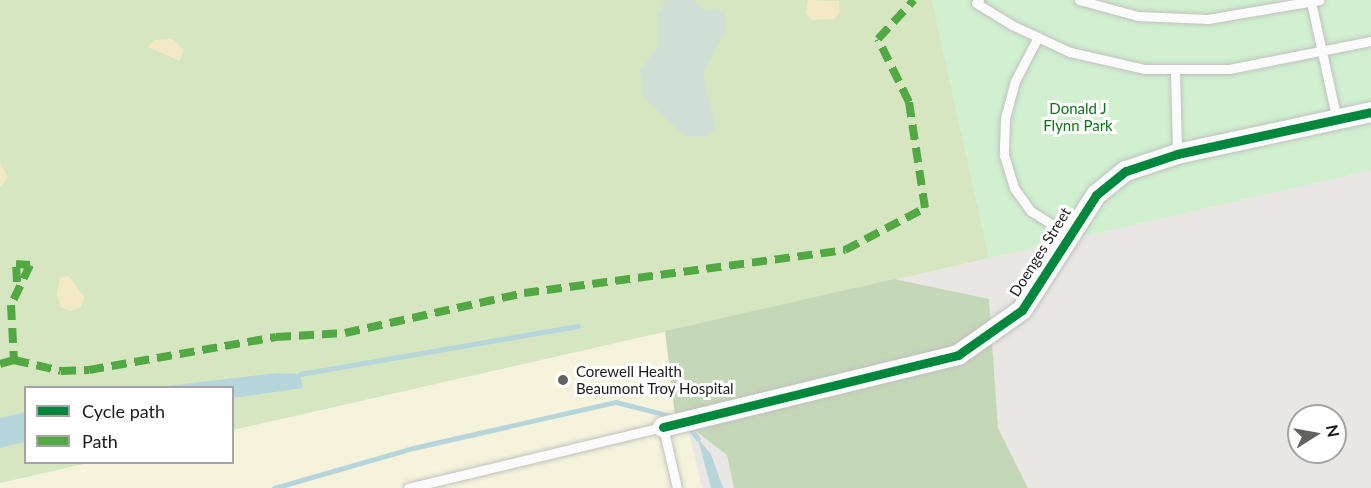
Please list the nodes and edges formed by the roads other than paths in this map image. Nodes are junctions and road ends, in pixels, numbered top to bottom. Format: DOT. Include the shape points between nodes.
graph roads {
  1 [pos="978,0"];
  2 [pos="1079,0"];
  3 [pos="1315,1"];
  4 [pos="1038,37"];
  5 [pos="1371,41"];
  6 [pos="1322,54"];
  7 [pos="1175,70"];
  8 [pos="1371,112"];
  9 [pos="1337,120"];
  10 [pos="1177,154"];
  11 [pos="1070,236"];
  12 [pos="663,427"];
  13 [pos="408,488"];
  14 [pos="677,488"];
  1 -- 4 [label="lane" via="976,3"];
  2 -- 3 [label="lane" via="1138,16 1208,19"];
  3 -- 6 [label="lane"];
  4 -- 7 [label="lane" via="1104,63"];
  4 -- 11 [label="lane" via="1015,81 1005,119 1004,156 1014,188 1031,211"];
  5 -- 6 [label="lane"];
  6 -- 7 [label="lane" via="1229,69"];
  6 -- 9 [label="lane"];
  7 -- 10 [label="lane"];
  8 -- 9 [label="street, Doenges Street"];
  9 -- 10 [label="street, Doenges Street"];
  10 -- 11 [label="street, Doenges Street" via="1111,180"];
  11 -- 12 [label="street, Doenges Street" via="1022,310 958,355"];
  12 -- 13 [label="lane"];
  12 -- 14 [label="lane"];
}
